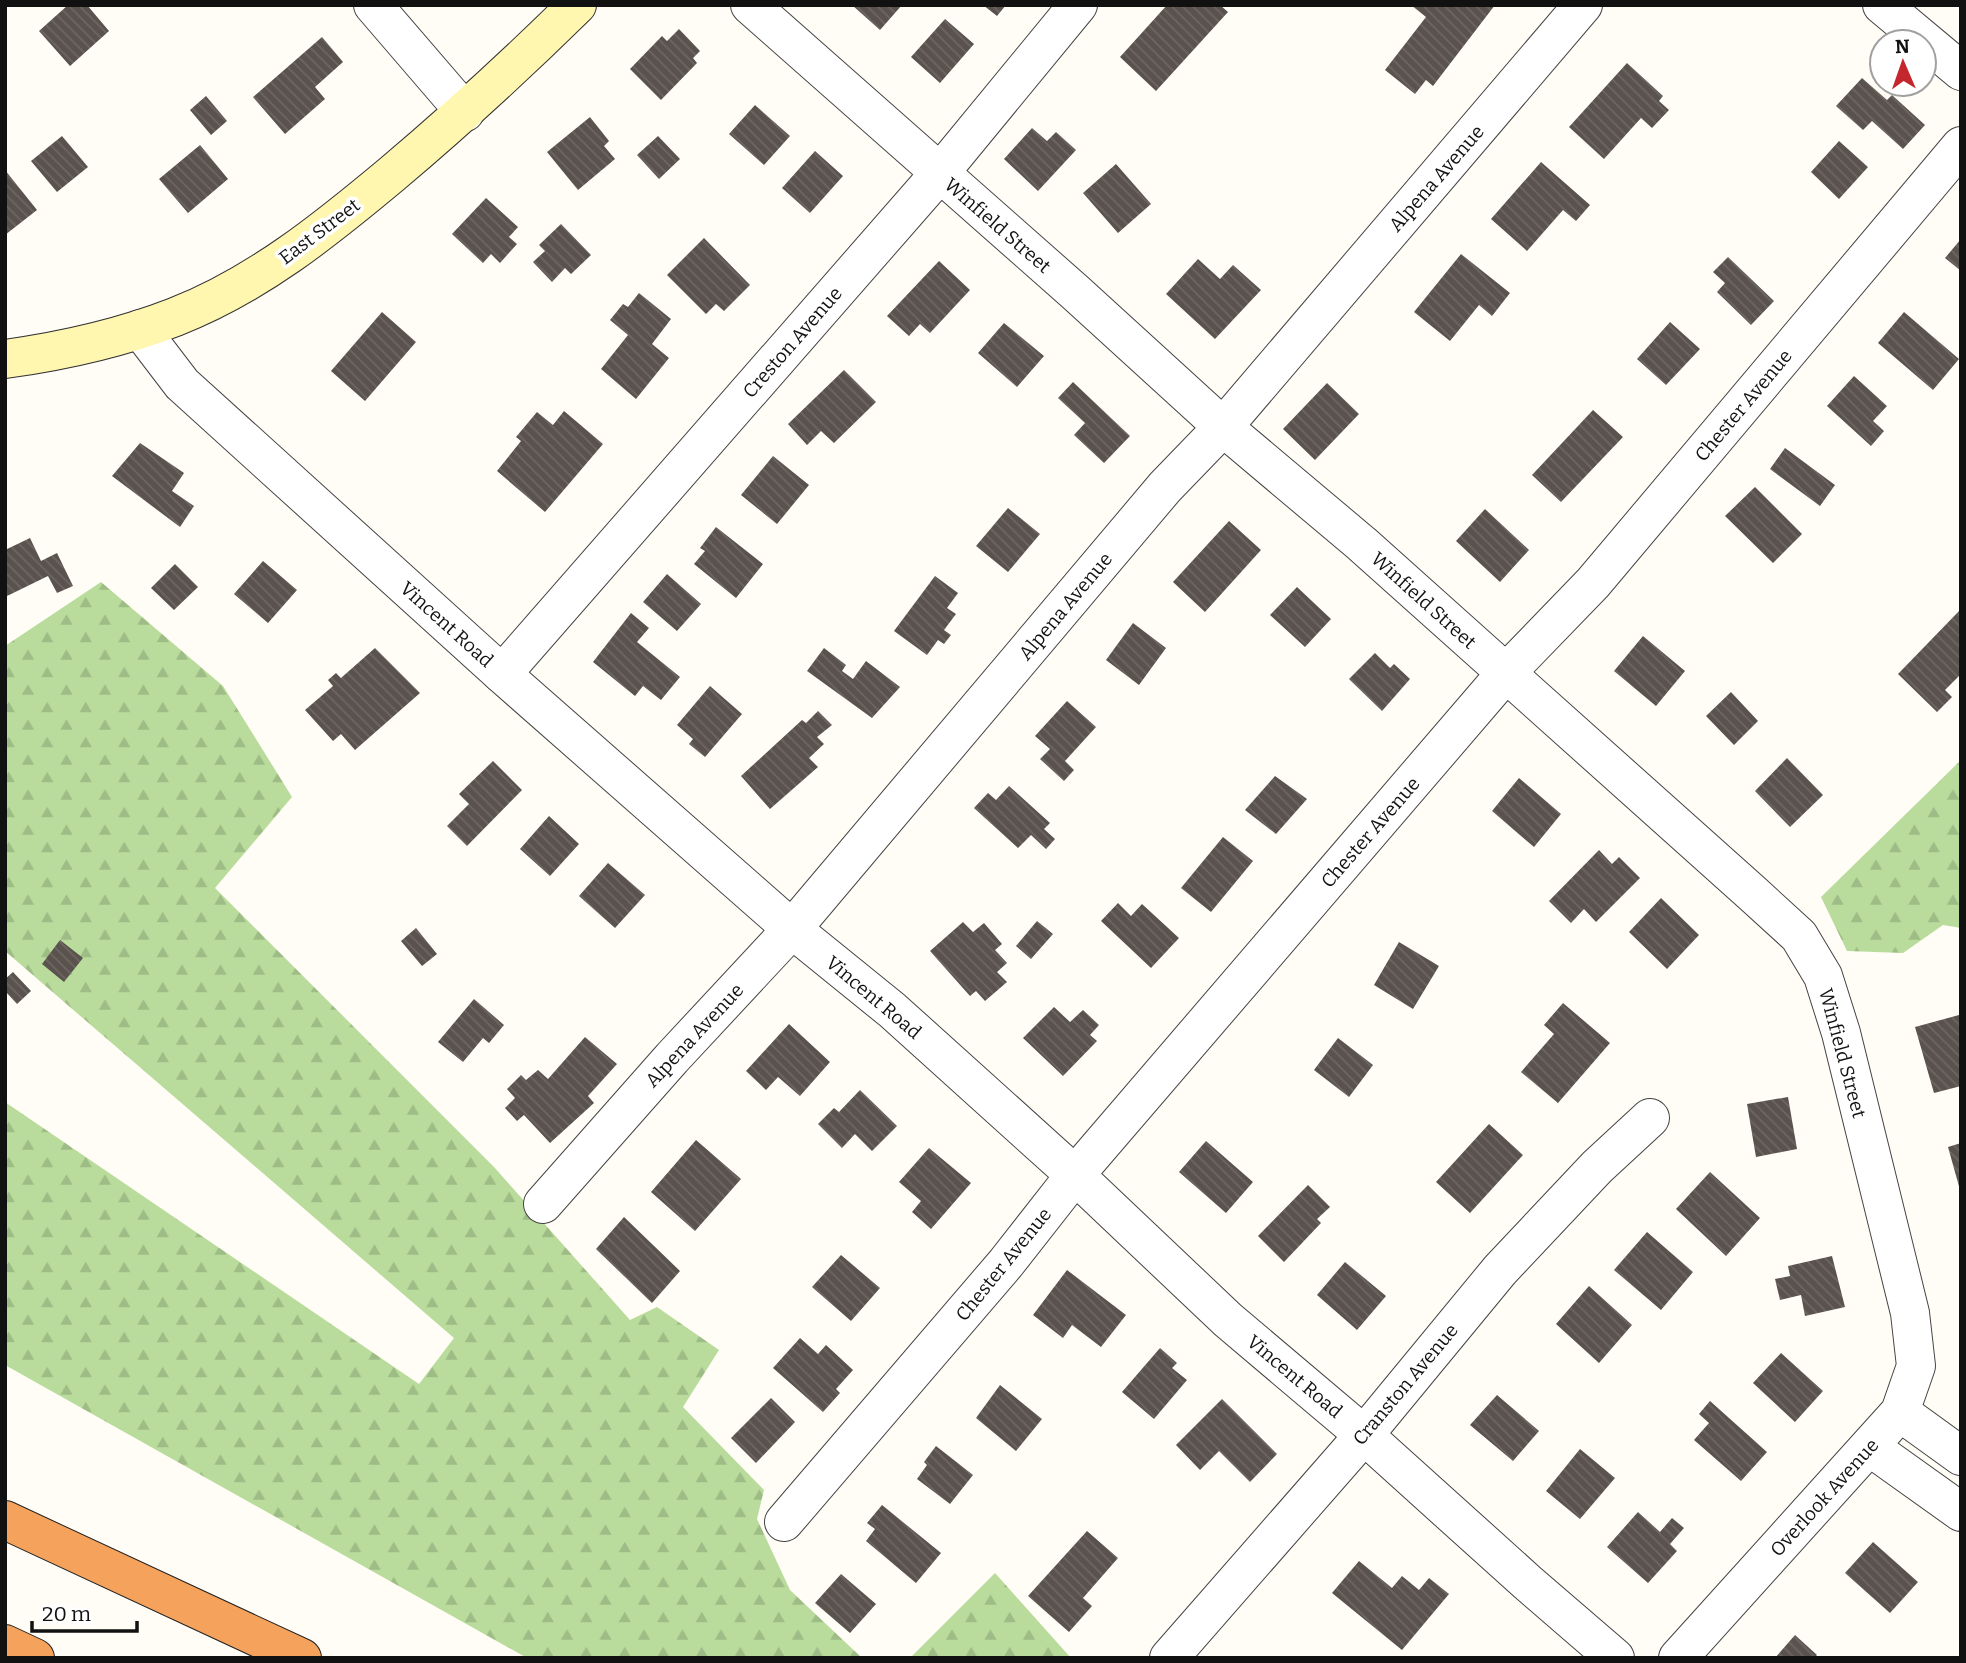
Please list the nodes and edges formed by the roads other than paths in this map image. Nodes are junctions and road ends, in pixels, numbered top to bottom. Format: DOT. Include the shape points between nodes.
graph roads {
  1 [pos="373,5"];
  2 [pos="577,5"];
  3 [pos="750,5"];
  4 [pos="1078,5"];
  5 [pos="1584,5"];
  6 [pos="1882,5"];
  7 [pos="1961,71"];
  8 [pos="465,113"];
  9 [pos="1961,146"];
  10 [pos="939,174"];
  11 [pos="140,329"];
  12 [pos="5,359"];
  13 [pos="1223,426"];
  14 [pos="502,674"];
  15 [pos="1506,674"];
  16 [pos="792,929"];
  17 [pos="1650,1118"];
  18 [pos="1075,1175"];
  19 [pos="543,1204"];
  20 [pos="1910,1313"];
  21 [pos="1900,1412"];
  22 [pos="1364,1435"];
  23 [pos="1870,1447"];
  24 [pos="1961,1456"];
  25 [pos="5,1511"];
  26 [pos="1961,1512"];
  27 [pos="784,1522"];
  28 [pos="21,1528"];
  29 [pos="5,1644"];
  30 [pos="35,1658"];
  31 [pos="302,1658"];
  32 [pos="1169,1658"];
  33 [pos="1615,1658"];
  34 [pos="1678,1658"];
  1 -- 8 [label="street"];
  2 -- 8 [label="main road, East Street"];
  3 -- 10 [label="street, Winfield Street"];
  4 -- 10 [label="street, Creston Avenue"];
  5 -- 13 [label="street, Alpena Avenue"];
  6 -- 7 [label="street"];
  8 -- 11 [label="main road, East Street" via="288,257 230,291"];
  9 -- 15 [label="street, Chester Avenue" via="1594,583"];
  10 -- 13 [label="street, Winfield Street"];
  10 -- 14 [label="street, Creston Avenue"];
  11 -- 12 [label="main road, East Street"];
  11 -- 14 [label="street, Vincent Road" via="182,384"];
  13 -- 15 [label="street, Winfield Street"];
  13 -- 16 [label="street, Alpena Avenue" via="1165,487"];
  14 -- 16 [label="street, Vincent Road"];
  15 -- 18 [label="street, Chester Avenue"];
  15 -- 20 [label="street, Winfield Street" via="1799,936 1823,976 1841,1033"];
  16 -- 18 [label="street, Vincent Road" via="892,1010"];
  16 -- 19 [label="street, Alpena Avenue"];
  17 -- 22 [label="street, Cranston Avenue" via="1500,1270"];
  18 -- 22 [label="street, Vincent Road" via="1228,1320"];
  18 -- 27 [label="street, Chester Avenue" via="1006,1263"];
  20 -- 21 [label="street, Overlook Avenue" via="1916,1366"];
  21 -- 23 [label="street, Overlook Avenue"];
  21 -- 24 [label="street"];
  22 -- 32 [label="street, Cranston Avenue"];
  22 -- 33 [label="street, Vincent Road"];
  23 -- 26 [label="street"];
  23 -- 34 [label="street, Overlook Avenue"];
  25 -- 28 [label="highway"];
  28 -- 31 [label="highway"];
  29 -- 30 [label="highway"];
}
